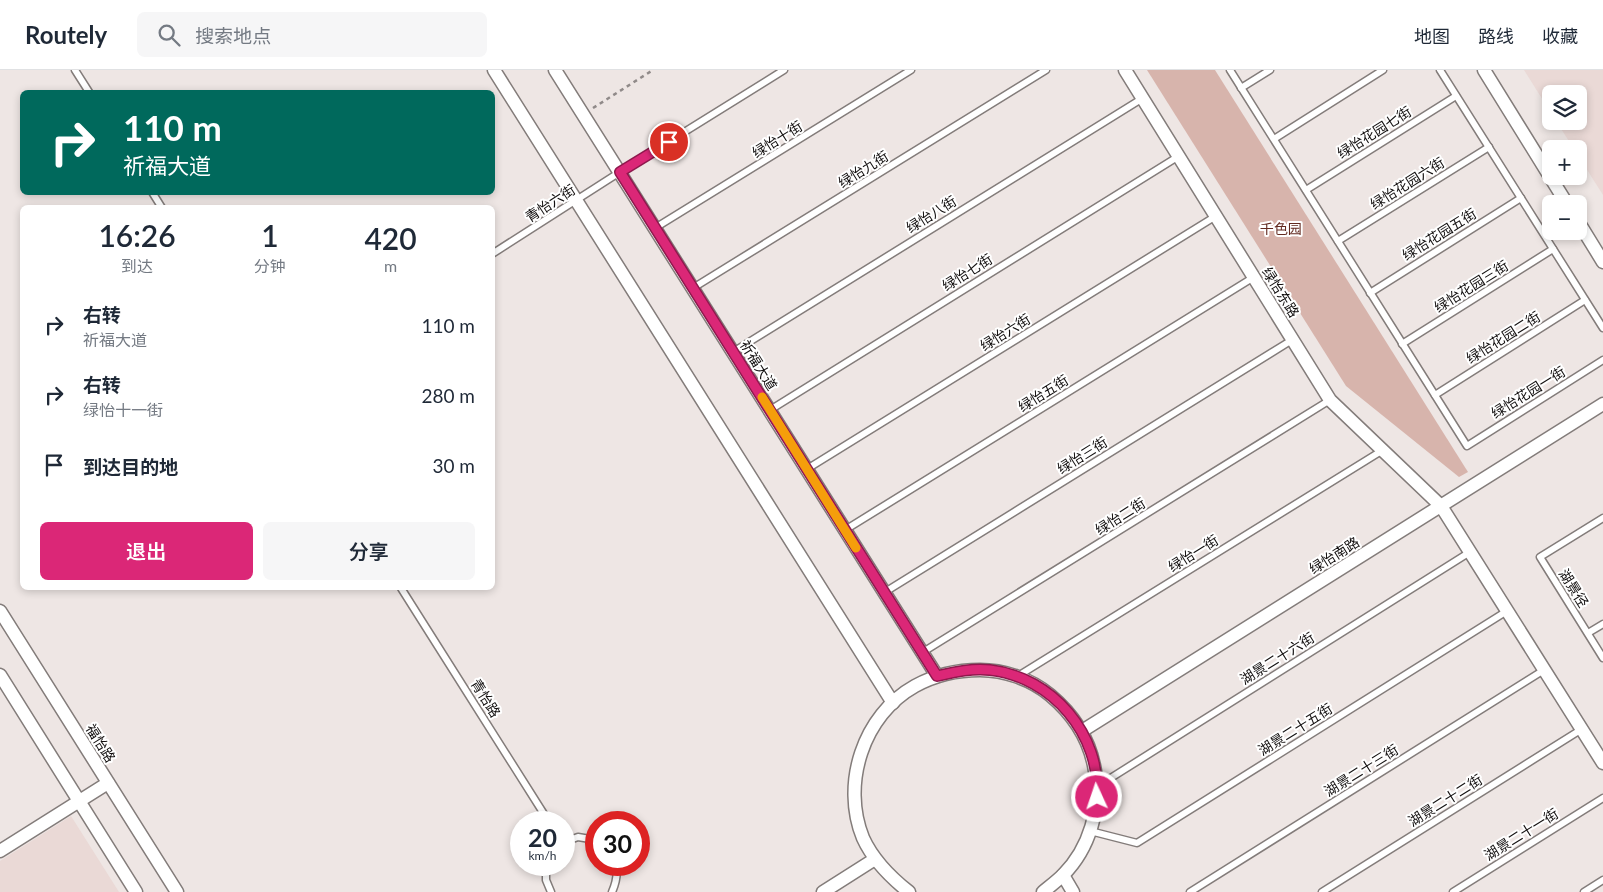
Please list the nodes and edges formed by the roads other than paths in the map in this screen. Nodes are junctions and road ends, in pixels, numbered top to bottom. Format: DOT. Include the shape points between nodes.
graph roads {
  1 [pos="75,70"];
  2 [pos="494,70"];
  3 [pos="555,70"];
  4 [pos="784,70"];
  5 [pos="911,70"];
  6 [pos="1046,70"];
  7 [pos="1125,70"];
  8 [pos="1230,70"];
  9 [pos="1270,70"];
  10 [pos="1383,70"];
  11 [pos="1440,70"];
  12 [pos="1484,70"];
  13 [pos="1242,88"];
  14 [pos="88,90"];
  15 [pos="1456,96"];
  16 [pos="1143,98"];
  17 [pos="1274,139"];
  18 [pos="1489,147"];
  19 [pos="1179,156"];
  20 [pos="620,172"];
  21 [pos="1306,190"];
  22 [pos="1561,195"];
  23 [pos="1521,198"];
  24 [pos="577,201"];
  25 [pos="1216,216"];
  26 [pos="655,228"];
  27 [pos="1587,236"];
  28 [pos="1338,241"];
  29 [pos="1553,249"];
  30 [pos="495,252"];
  31 [pos="1603,262"];
  32 [pos="1254,277"];
  33 [pos="693,288"];
  34 [pos="1370,292"];
  35 [pos="1585,300"];
  36 [pos="1603,328"];
  37 [pos="1292,340"];
  38 [pos="1402,344"];
  39 [pos="733,352"];
  40 [pos="1603,360"];
  41 [pos="1434,395"];
  42 [pos="1330,400"];
  43 [pos="1603,404"];
  44 [pos="770,410"];
  45 [pos="1383,450"];
  46 [pos="807,470"];
  47 [pos="1441,506"];
  48 [pos="1603,518"];
  49 [pos="846,530"];
  50 [pos="1470,552"];
  51 [pos="402,590"];
  52 [pos="885,592"];
  53 [pos="0,611"];
  54 [pos="1507,611"];
  55 [pos="1603,624"];
  56 [pos="1588,633"];
  57 [pos="923,652"];
  58 [pos="1603,658"];
  59 [pos="1544,670"];
  60 [pos="0,675"];
  61 [pos="937,676"];
  62 [pos="1017,676"];
  63 [pos="893,703"];
  64 [pos="1582,729"];
  65 [pos="1082,730"];
  66 [pos="1603,763"];
  67 [pos="108,783"];
  68 [pos="1098,786"];
  69 [pos="1603,798"];
  70 [pos="79,801"];
  71 [pos="542,811"];
  72 [pos="1090,832"];
  73 [pos="0,851"];
  74 [pos="875,859"];
  75 [pos="1063,875"];
  76 [pos="546,876"];
  77 [pos="616,876"];
  78 [pos="1603,880"];
  79 [pos="136,892"];
  80 [pos="177,892"];
  81 [pos="550,892"];
  82 [pos="612,892"];
  83 [pos="822,892"];
  84 [pos="909,892"];
  85 [pos="1042,892"];
  86 [pos="1074,892"];
  87 [pos="1190,892"];
  88 [pos="1322,892"];
  89 [pos="1453,892"];
  90 [pos="1584,892"];
  1 -- 14 [label="lane"];
  2 -- 24 [label="street"];
  3 -- 20 [label="street, 祈福大道"];
  4 -- 20 [label="lane, 青怡六街"];
  5 -- 26 [label="lane, 绿怡十街"];
  6 -- 33 [label="lane, 绿怡九街"];
  7 -- 16 [label="street, 绿怡东路"];
  8 -- 13 [label="lane"];
  9 -- 13 [label="lane"];
  10 -- 17 [label="lane"];
  11 -- 15 [label="lane"];
  12 -- 22 [label="street"];
  13 -- 17 [label="lane"];
  15 -- 18 [label="lane"];
  15 -- 21 [label="lane, 绿怡花园七街"];
  16 -- 19 [label="street, 绿怡东路"];
  16 -- 39 [label="lane, 绿怡八街"];
  17 -- 21 [label="lane"];
  18 -- 23 [label="lane"];
  18 -- 28 [label="lane, 绿怡花园六街"];
  19 -- 25 [label="street, 绿怡东路"];
  19 -- 44 [label="lane, 绿怡七街"];
  20 -- 24 [label="lane, 青怡六街"];
  20 -- 26 [label="street, 祈福大道"];
  21 -- 28 [label="lane"];
  23 -- 29 [label="lane"];
  23 -- 34 [label="lane, 绿怡花园五街"];
  24 -- 30 [label="lane, 青怡六街"];
  24 -- 63 [label="street"];
  25 -- 32 [label="street, 绿怡东路"];
  25 -- 46 [label="lane, 绿怡六街"];
  26 -- 33 [label="street, 祈福大道"];
  27 -- 31 [label="street"];
  28 -- 34 [label="lane"];
  29 -- 35 [label="lane"];
  29 -- 38 [label="lane, 绿怡花园三街"];
  32 -- 37 [label="street, 绿怡东路"];
  32 -- 49 [label="lane, 绿怡五街"];
  33 -- 39 [label="street, 祈福大道"];
  34 -- 38 [label="lane"];
  35 -- 36 [label="lane"];
  35 -- 41 [label="lane, 绿怡花园二街"];
  37 -- 42 [label="street, 绿怡东路"];
  37 -- 52 [label="lane, 绿怡三街"];
  38 -- 41 [label="lane"];
  39 -- 44 [label="street, 祈福大道"];
  40 -- 41 [label="lane, 绿怡花园一街" via="1467,446"];
  42 -- 45 [label="street, 绿怡东路"];
  42 -- 57 [label="lane, 绿怡二街"];
  43 -- 47 [label="street, 绿怡南路"];
  44 -- 46 [label="street, 祈福大道"];
  45 -- 47 [label="street, 绿怡东路"];
  45 -- 62 [label="lane, 绿怡一街"];
  46 -- 49 [label="street, 祈福大道"];
  47 -- 50 [label="street, 绿怡东路"];
  47 -- 65 [label="street, 绿怡南路"];
  48 -- 56 [label="lane, 湖景径" via="1540,557"];
  49 -- 52 [label="street, 祈福大道"];
  50 -- 54 [label="street, 绿怡东路"];
  50 -- 68 [label="lane, 湖景二十六街"];
  51 -- 71 [label="lane, 青怡路"];
  52 -- 57 [label="street, 祈福大道"];
  53 -- 67 [label="street, 福怡路"];
  54 -- 59 [label="street, 绿怡东路"];
  54 -- 72 [label="lane, 湖景二十五街" via="1137,843"];
  55 -- 56 [label="lane"];
  56 -- 58 [label="lane, 湖景径"];
  57 -- 61 [label="street, 祈福大道"];
  59 -- 64 [label="street, 绿怡东路"];
  59 -- 87 [label="lane, 湖景二十三街"];
  60 -- 70 [label="street"];
  61 -- 62 [label="street" via="964,670 991,670"];
  61 -- 63 [label="street" via="914,687"];
  62 -- 65 [label="street" via="1043,689 1065,708"];
  63 -- 74 [label="street" via="877,721 865,743 857,766 854,790 863,838"];
  64 -- 66 [label="street, 绿怡东路"];
  64 -- 88 [label="lane, 湖景二十二街"];
  65 -- 68 [label="street" via="1093,757"];
  67 -- 70 [label="street"];
  67 -- 80 [label="street, 福怡路"];
  68 -- 72 [label="street"];
  69 -- 89 [label="lane, 湖景二十一街"];
  70 -- 73 [label="street"];
  70 -- 79 [label="street"];
  72 -- 75 [label="street" via="1079,855"];
  74 -- 83 [label="street"];
  74 -- 84 [label="street" via="892,879"];
  75 -- 85 [label="street"];
  75 -- 86 [label="street"];
  76 -- 81 [label="lane"];
  77 -- 82 [label="lane"];
  78 -- 90 [label="lane"];
}
